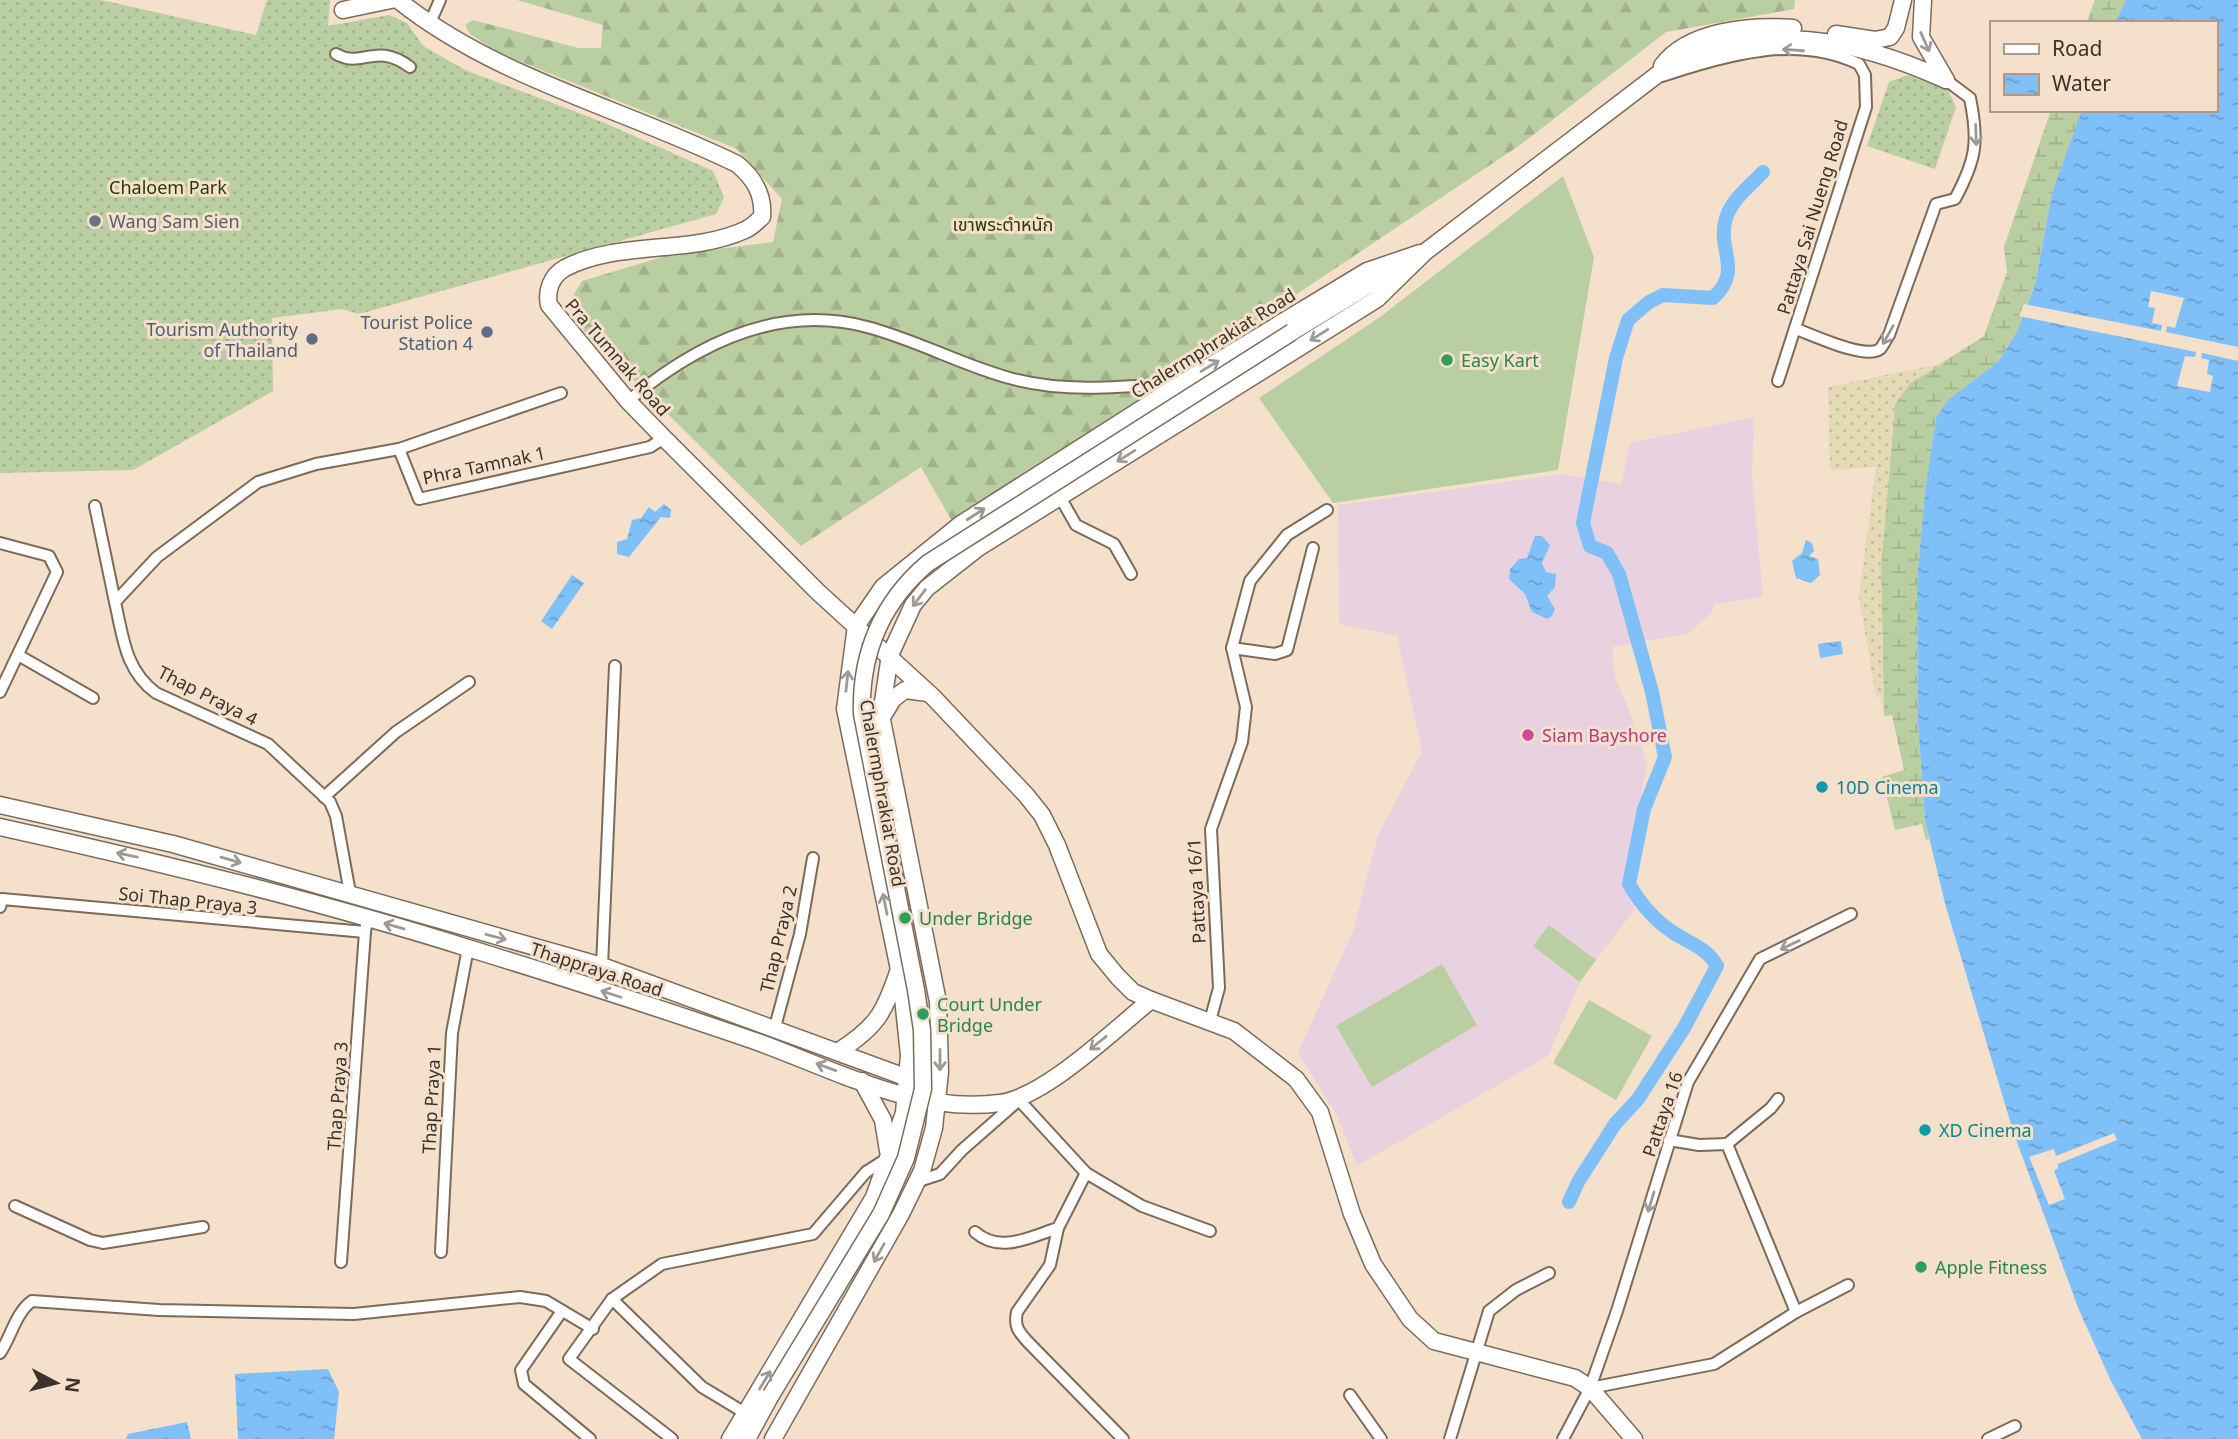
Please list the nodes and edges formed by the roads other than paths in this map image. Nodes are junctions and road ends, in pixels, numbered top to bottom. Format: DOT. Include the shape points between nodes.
graph roads {
  1 [pos="391,0"];
  2 [pos="398,0"];
  3 [pos="439,0"];
  4 [pos="1903,0"];
  5 [pos="1923,0"];
  6 [pos="343,10"];
  7 [pos="429,25"];
  8 [pos="336,54"];
  9 [pos="1859,64"];
  10 [pos="410,67"];
  11 [pos="1652,79"];
  12 [pos="1946,80"];
  13 [pos="1425,252"];
  14 [pos="1796,329"];
  15 [pos="1779,381"];
  16 [pos="1182,383"];
  17 [pos="561,393"];
  18 [pos="628,401"];
  19 [pos="664,438"];
  20 [pos="399,449"];
  21 [pos="1060,497"];
  22 [pos="95,506"];
  23 [pos="1327,510"];
  24 [pos="953,530"];
  25 [pos="0,543"];
  26 [pos="1313,548"];
  27 [pos="971,553"];
  28 [pos="1131,574"];
  29 [pos="115,602"];
  30 [pos="856,626"];
  31 [pos="1232,648"];
  32 [pos="18,655"];
  33 [pos="890,655"];
  34 [pos="615,666"];
  35 [pos="469,682"];
  36 [pos="0,692"];
  37 [pos="928,693"];
  38 [pos="93,698"];
  39 [pos="881,721"];
  40 [pos="885,750"];
  41 [pos="854,754"];
  42 [pos="324,797"];
  43 [pos="0,806"];
  44 [pos="0,827"];
  45 [pos="173,844"];
  46 [pos="191,849"];
  47 [pos="813,858"];
  48 [pos="168,864"];
  49 [pos="185,869"];
  50 [pos="350,893"];
  51 [pos="1,902"];
  52 [pos="1851,914"];
  53 [pos="366,926"];
  54 [pos="468,948"];
  55 [pos="602,966"];
  56 [pos="933,972"];
  57 [pos="899,975"];
  58 [pos="1152,1000"];
  59 [pos="1210,1021"];
  60 [pos="775,1027"];
  61 [pos="794,1034"];
  62 [pos="839,1051"];
  63 [pos="788,1053"];
  64 [pos="908,1079"];
  65 [pos="862,1081"];
  66 [pos="938,1096"];
  67 [pos="906,1098"];
  68 [pos="1778,1099"];
  69 [pos="1018,1100"];
  70 [pos="1669,1140"];
  71 [pos="1727,1144"];
  72 [pos="889,1157"];
  73 [pos="1086,1173"];
  74 [pos="916,1182"];
  75 [pos="874,1198"];
  76 [pos="15,1206"];
  77 [pos="901,1214"];
  78 [pos="203,1227"];
  79 [pos="1058,1228"];
  80 [pos="1210,1231"];
  81 [pos="975,1232"];
  82 [pos="442,1252"];
  83 [pos="341,1262"];
  84 [pos="1549,1273"];
  85 [pos="1848,1285"];
  86 [pos="612,1299"];
  87 [pos="562,1311"];
  88 [pos="1796,1312"];
  89 [pos="593,1329"];
  90 [pos="1475,1351"];
  91 [pos="0,1353"];
  92 [pos="1590,1388"];
  93 [pos="1350,1395"];
  94 [pos="745,1413"];
  95 [pos="2015,1426"];
  96 [pos="654,1435"];
  97 [pos="590,1439"];
  98 [pos="672,1439"];
  99 [pos="730,1439"];
  100 [pos="747,1439"];
  101 [pos="773,1439"];
  102 [pos="1123,1439"];
  103 [pos="1381,1439"];
  104 [pos="1450,1439"];
  105 [pos="1563,1439"];
  106 [pos="1634,1439"];
  107 [pos="1988,1439"];
  1 -- 6 [label="main road"];
  2 -- 7 [label="main road, Pra Tumnak Road"];
  3 -- 7 [label="street"];
  4 -- 11 [label="main road, Chalermphrakiat Road" via="1896,28 1882,40 1784,27 1736,31 1678,47"];
  5 -- 12 [label="main road, one-way" via="1921,37"];
  7 -- 18 [label="main road, Pra Tumnak Road" via="483,56 704,148 737,164 753,181 762,199 762,217 743,231 599,257 564,269 551,283 549,305"];
  8 -- 10 [label="street" via="346,60 393,56"];
  9 -- 11 [label="street, Chalermphrakiat Road, one-way" via="1830,53 1780,49 1731,55"];
  9 -- 14 [label="street, Pattaya Sai Nueng Road" via="1865,75 1866,107"];
  11 -- 12 [label="main road, Chalermphrakiat Road" via="1670,65 1715,46 1782,38 1822,41 1901,59"];
  11 -- 13 [label="main road, Chalermphrakiat Road"];
  12 -- 14 [label="street, one-way" via="1970,98 1976,152 1955,199 1936,204 1889,335 1870,353"];
  16 -- 13 [label="main road, Chalermphrakiat Road, one-way" via="1367,271"];
  13 -- 21 [label="main road, Chalermphrakiat Road, one-way" via="1377,299"];
  13 -- 100 [label="main road, bridge" via="928,563 910,579 881,620 864,667 862,714 916,990 923,1090 914,1135 897,1182"];
  14 -- 15 [label="street, Pattaya Sai Nueng Road"];
  16 -- 18 [label="street" via="1055,387 1013,379 880,331 834,320 802,321 736,333 680,361"];
  24 -- 16 [label="main road, Chalermphrakiat Road, one-way"];
  17 -- 20 [label="street"];
  18 -- 19 [label="main road, Pra Tumnak Road"];
  19 -- 20 [label="street, Phra Tamnak 1" via="650,447 419,499"];
  19 -- 30 [label="main road, Pra Tumnak Road"];
  20 -- 29 [label="street" via="316,464 258,482 156,557"];
  21 -- 27 [label="main road, Chalermphrakiat Road"];
  21 -- 28 [label="street" via="1076,525 1114,544"];
  22 -- 29 [label="street, Thap Praya 4"];
  23 -- 31 [label="street, Pattaya 16/1" via="1287,535 1250,581"];
  24 -- 27 [label="main road" via="957,546"];
  24 -- 30 [label="main road, Chalermphrakiat Road" via="883,587"];
  25 -- 32 [label="street" via="49,556 57,577"];
  26 -- 31 [label="street" via="1287,650 1275,654"];
  27 -- 33 [label="main road, Chalermphrakiat Road, one-way" via="913,605"];
  29 -- 42 [label="street, Thap Praya 4" via="129,662 145,684 268,744"];
  30 -- 33 [label="main road, Pra Tumnak Road"];
  41 -- 30 [label="main road, Chalermphrakiat Road, one-way" via="845,709"];
  31 -- 59 [label="street, Pattaya 16/1" via="1246,707 1242,742 1210,829 1219,988"];
  32 -- 36 [label="street"];
  32 -- 38 [label="street"];
  33 -- 37 [label="main road, Pra Tumnak Road"];
  33 -- 39 [label="main road, Chalermphrakiat Road"];
  34 -- 55 [label="street"];
  35 -- 42 [label="street" via="396,732"];
  37 -- 39 [label="main road" via="905,690 892,699"];
  37 -- 58 [label="main road, Pra Tumnak Road" via="1042,816 1099,954 1127,986"];
  39 -- 40 [label="main road, Chalermphrakiat Road"];
  40 -- 41 [label="main road" via="874,739"];
  40 -- 56 [label="main road, Chalermphrakiat Road"];
  57 -- 41 [label="main road, Chalermphrakiat Road, one-way"];
  42 -- 50 [label="street, Thap Praya 4" via="335,812"];
  43 -- 45 [label="main road, Thappraya Road"];
  48 -- 44 [label="main road, Thappraya Road, one-way"];
  45 -- 46 [label="main road, Thappraya Road"];
  45 -- 48 [label="main road"];
  46 -- 49 [label="main road"];
  46 -- 50 [label="main road, Thappraya Road, one-way"];
  47 -- 60 [label="street, Thap Praya 2" via="800,934"];
  48 -- 49 [label="main road, Thappraya Road"];
  49 -- 53 [label="main road, Thappraya Road"];
  50 -- 55 [label="main road, Thappraya Road, one-way"];
  51 -- 53 [label="street, Soi Thap Praya 3"];
  52 -- 70 [label="street, Pattaya 16, one-way" via="1760,959 1688,1082"];
  54 -- 53 [label="main road, Thappraya Road, one-way"];
  53 -- 83 [label="street, Thap Praya 3"];
  63 -- 54 [label="main road, Thappraya Road, one-way"];
  54 -- 82 [label="street, Thap Praya 1" via="452,1033"];
  55 -- 60 [label="main road, Thappraya Road"];
  56 -- 57 [label="main road" via="918,985"];
  56 -- 66 [label="main road, Chalermphrakiat Road, one-way" via="940,1027"];
  57 -- 62 [label="main road" via="879,1020"];
  57 -- 64 [label="main road, Chalermphrakiat Road"];
  58 -- 59 [label="main road, Pra Tumnak Road"];
  58 -- 69 [label="main road, Thappraya Road, one-way" via="1058,1075"];
  59 -- 90 [label="main road, Pra Tumnak Road" via="1234,1031 1296,1079 1320,1112 1367,1251 1410,1319 1434,1341"];
  60 -- 61 [label="main road, Thappraya Road"];
  61 -- 62 [label="main road, Thappraya Road"];
  61 -- 63 [label="main road"];
  62 -- 64 [label="main road, Thappraya Road"];
  65 -- 63 [label="main road, Thappraya Road, one-way"];
  64 -- 66 [label="main road, Thappraya Road"];
  64 -- 67 [label="main road, Chalermphrakiat Road"];
  65 -- 67 [label="main road, Thappraya Road"];
  65 -- 72 [label="main road" via="883,1120"];
  66 -- 67 [label="main road, Thappraya Road"];
  66 -- 69 [label="main road, Thappraya Road" via="997,1104"];
  66 -- 74 [label="main road, Chalermphrakiat Road" via="929,1150"];
  67 -- 72 [label="main road, Chalermphrakiat Road"];
  68 -- 71 [label="street"];
  69 -- 73 [label="street"];
  69 -- 74 [label="street" via="940,1174"];
  70 -- 71 [label="street"];
  70 -- 92 [label="street, Pattaya 16, one-way"];
  71 -- 88 [label="street"];
  72 -- 75 [label="main road, Chalermphrakiat Road"];
  72 -- 86 [label="street" via="866,1172 813,1234 662,1264"];
  73 -- 79 [label="street"];
  73 -- 80 [label="street" via="1142,1206"];
  74 -- 77 [label="main road, Chalermphrakiat Road"];
  75 -- 77 [label="main road" via="889,1199"];
  94 -- 75 [label="main road, Chalermphrakiat Road, one-way"];
  76 -- 78 [label="street" via="103,1243"];
  77 -- 101 [label="main road, Chalermphrakiat Road, one-way"];
  79 -- 81 [label="street" via="1002,1245 985,1241"];
  79 -- 102 [label="street" via="1050,1265 1017,1312 1017,1328"];
  84 -- 90 [label="street" via="1489,1311"];
  85 -- 88 [label="street"];
  86 -- 89 [label="street"];
  86 -- 94 [label="street" via="702,1387"];
  87 -- 89 [label="street"];
  87 -- 91 [label="street" via="546,1301 520,1297 354,1314 159,1310 32,1301 23,1307"];
  87 -- 97 [label="street" via="520,1376"];
  88 -- 92 [label="street" via="1714,1364"];
  89 -- 96 [label="street" via="569,1359"];
  90 -- 92 [label="main road, Pra Tumnak Road" via="1575,1378"];
  90 -- 104 [label="street"];
  92 -- 105 [label="street, Pattaya 16"];
  92 -- 106 [label="main road"];
  93 -- 103 [label="street"];
  94 -- 99 [label="main road, Chalermphrakiat Road"];
  95 -- 107 [label="street"];
  96 -- 98 [label="street"];
}
